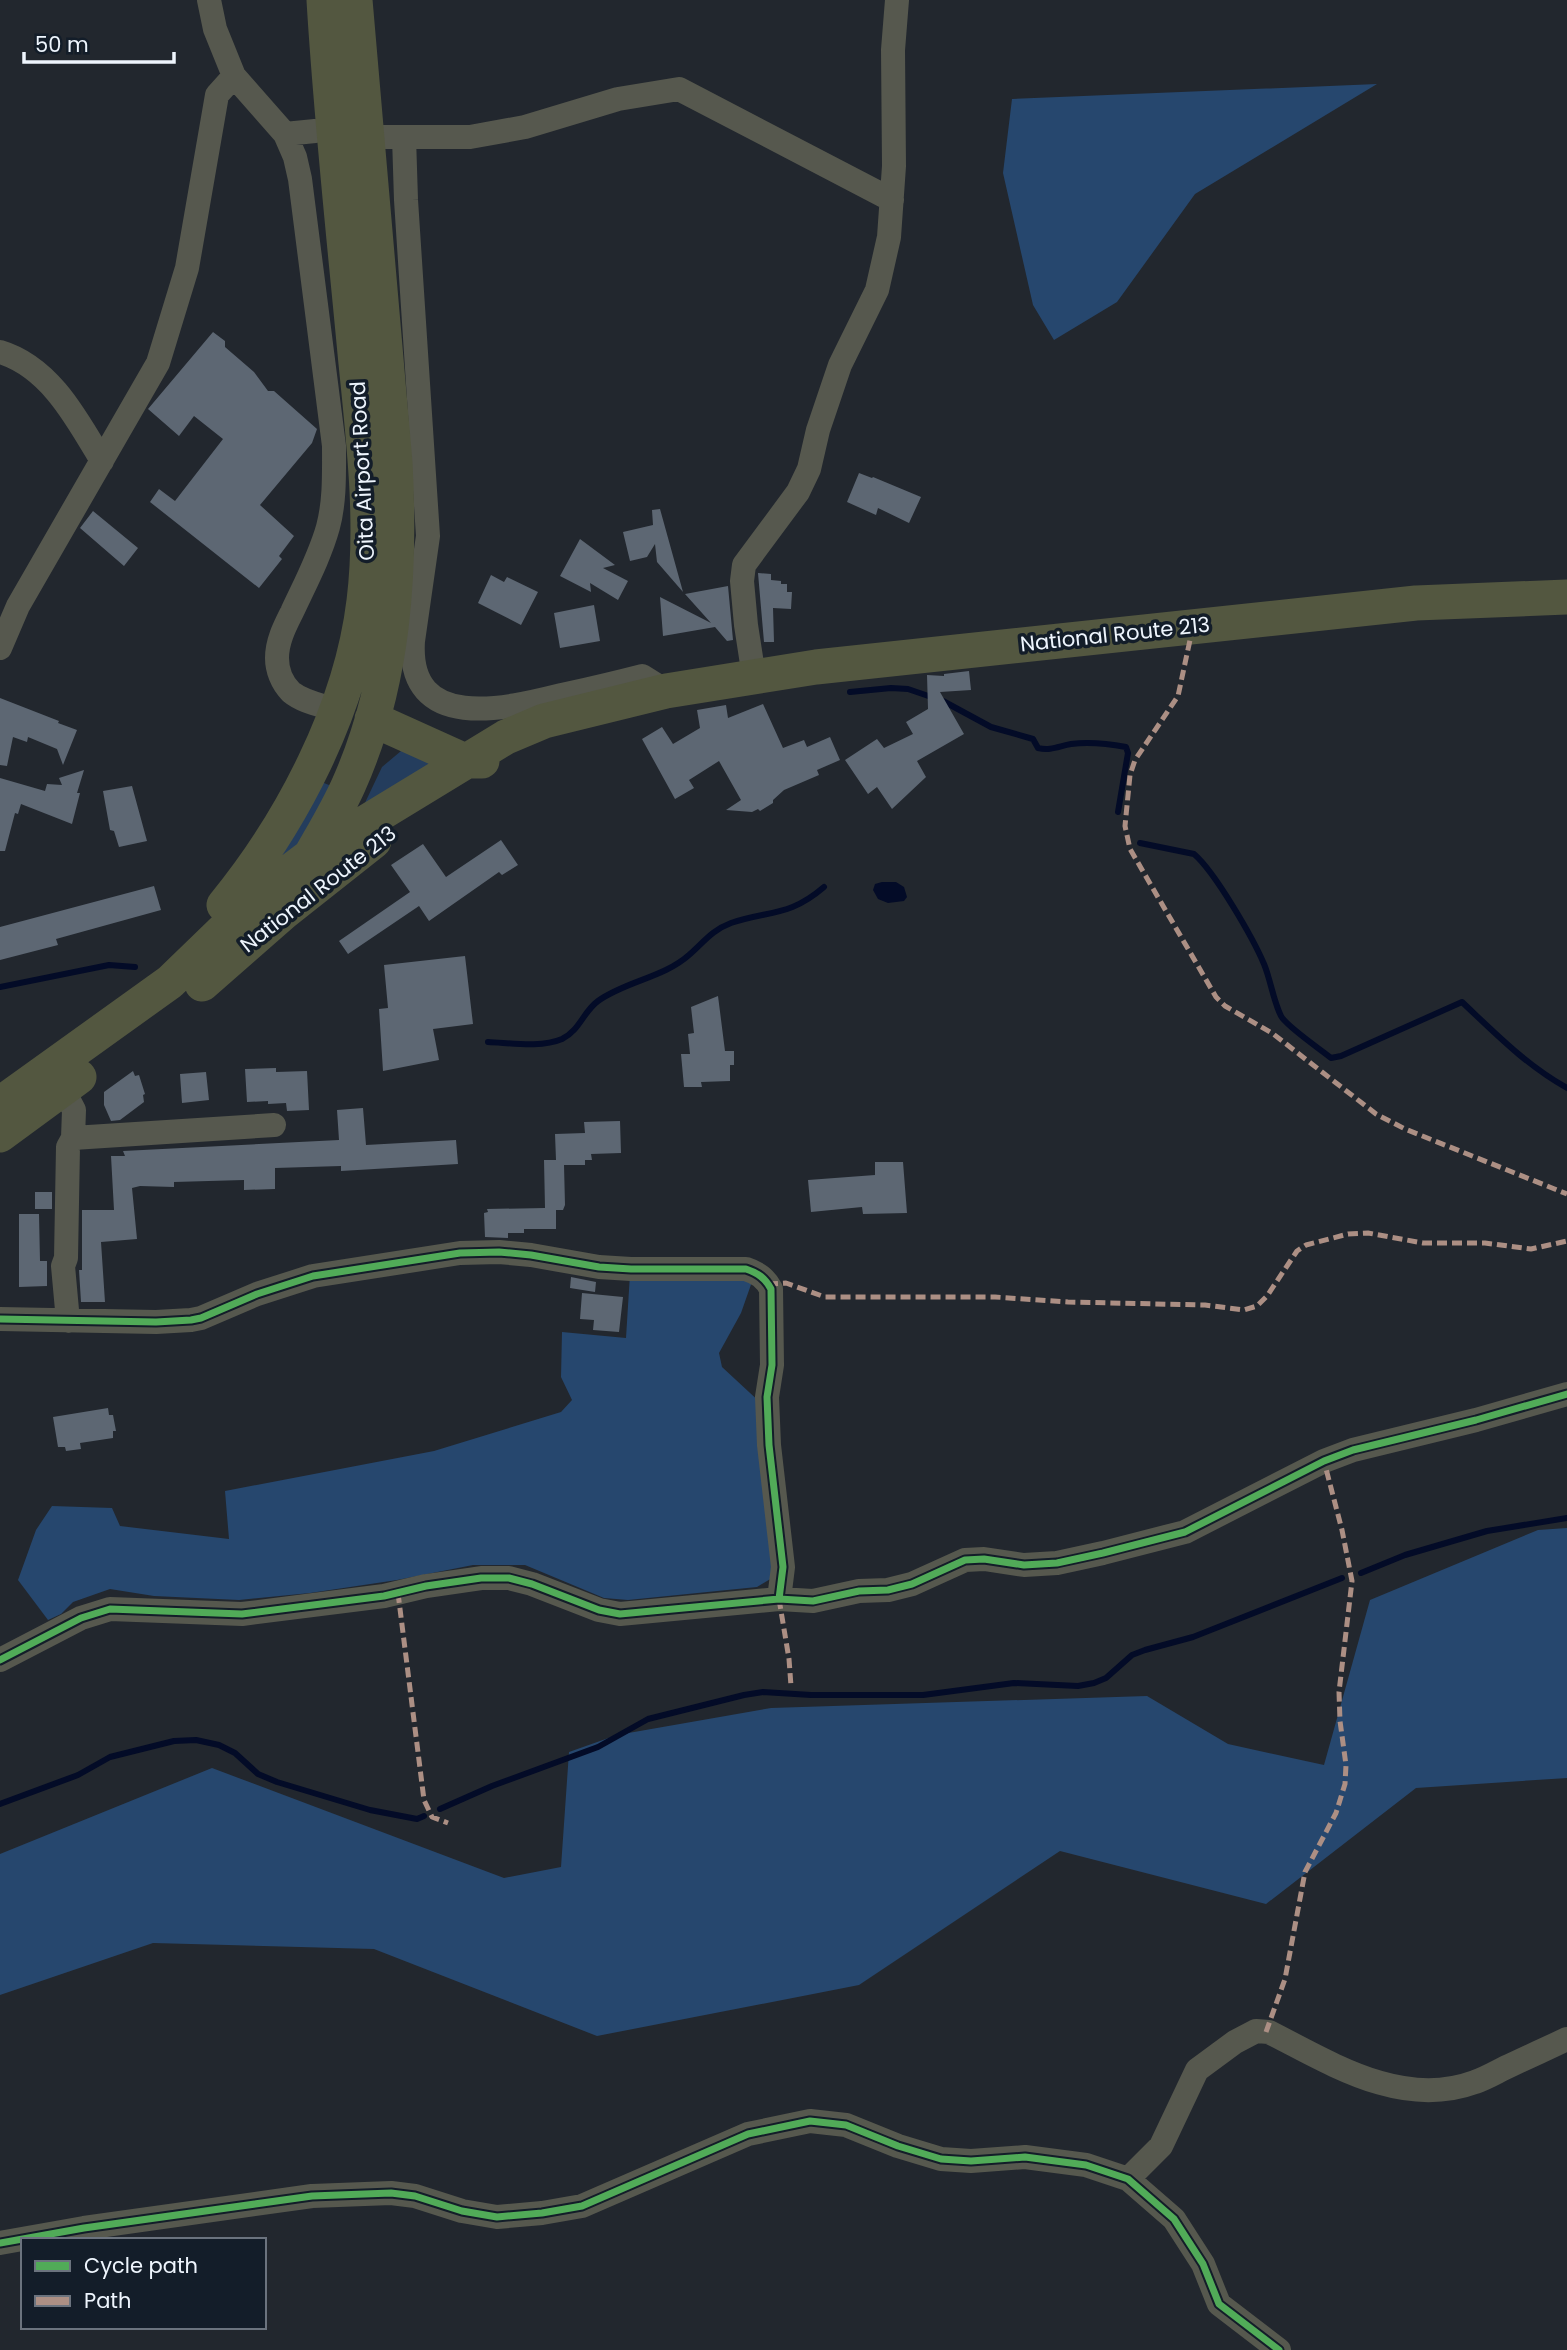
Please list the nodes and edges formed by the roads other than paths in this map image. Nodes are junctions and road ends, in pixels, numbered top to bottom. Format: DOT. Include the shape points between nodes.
graph roads {
  1 [pos="209,0"];
  2 [pos="324,0"];
  3 [pos="355,0"];
  4 [pos="896,7"];
  5 [pos="234,76"];
  6 [pos="315,131"];
  7 [pos="285,134"];
  8 [pos="892,201"];
  9 [pos="0,352"];
  10 [pos="102,461"];
  11 [pos="1567,597"];
  12 [pos="0,648"];
  13 [pos="754,677"];
  14 [pos="666,691"];
  15 [pos="336,710"];
  16 [pos="372,719"];
  17 [pos="563,732"];
  18 [pos="506,737"];
  19 [pos="466,761"];
  20 [pos="309,857"];
  21 [pos="232,957"];
  22 [pos="71,1053"];
  23 [pos="62,1089"];
  24 [pos="0,1104"];
  25 [pos="274,1125"];
  26 [pos="0,1135"];
  27 [pos="73,1138"];
  28 [pos="0,1319"];
  29 [pos="68,1321"];
  30 [pos="1567,1394"];
  31 [pos="779,1599"];
  32 [pos="0,1660"];
  33 [pos="1567,2039"];
  34 [pos="1128,2179"];
  35 [pos="32,2238"];
  36 [pos="21,2240"];
  37 [pos="0,2244"];
  38 [pos="1279,2350"];
  1 -- 5 [label="street"];
  2 -- 15 [label="highway, Oita Airport Road" via="368,513 364,602 350,670"];
  3 -- 16 [label="highway, Oita Airport Road" via="398,514 395,598"];
  4 -- 8 [label="street"];
  5 -- 7 [label="street"];
  5 -- 10 [label="street" via="216,95 187,268 158,363"];
  6 -- 7 [label="street"];
  7 -- 15 [label="street" via="300,178 334,476 328,526 281,636 277,659 280,675 292,693"];
  8 -- 13 [label="street" via="877,290 840,365 809,469 792,501 744,565"];
  8 -- 14 [label="street" via="679,89 618,99 470,137 393,137 407,212 428,536 413,642 416,675 438,700 467,709 513,706 642,676"];
  9 -- 10 [label="street" via="14,356 42,377 72,411"];
  10 -- 12 [label="street" via="18,606"];
  11 -- 13 [label="highway, National Route 213" via="1416,603"];
  13 -- 14 [label="highway, National Route 213"];
  14 -- 17 [label="highway, National Route 213"];
  14 -- 18 [label="highway, National Route 213" via="552,719"];
  15 -- 16 [label="highway"];
  15 -- 22 [label="highway, Oita Airport Road" via="311,769 253,870 172,963"];
  16 -- 18 [label="highway" via="467,740"];
  16 -- 19 [label="highway"];
  16 -- 20 [label="highway, Oita Airport Road" via="349,786"];
  17 -- 19 [label="highway" via="521,740 482,761"];
  17 -- 21 [label="highway, National Route 213" via="458,787 376,839"];
  18 -- 19 [label="highway, National Route 213"];
  19 -- 20 [label="highway, National Route 213"];
  20 -- 21 [label="highway, Oita Airport Road" via="284,898"];
  20 -- 22 [label="highway, National Route 213" via="263,892 170,982"];
  21 -- 23 [label="highway, National Route 213" via="166,1014"];
  22 -- 24 [label="highway, National Route 213"];
  23 -- 26 [label="highway, National Route 213"];
  23 -- 27 [label="street" via="74,1110"];
  25 -- 27 [label="street"];
  27 -- 29 [label="street" via="68,1147 63,1266"];
  28 -- 29 [label="street"];
  29 -- 31 [label="street" via="191,1320 313,1276 460,1254 499,1252 631,1269 755,1272 771,1289 772,1365 766,1397 783,1567"];
  30 -- 31 [label="street" via="1353,1450 1185,1532 1158,1540 1057,1563 965,1560 888,1590 813,1601"];
  31 -- 32 [label="street" via="620,1614 509,1578 481,1578 242,1614 110,1609 82,1618"];
  33 -- 34 [label="street" via="1476,2082 1432,2091 1374,2082 1269,2032 1256,2031 1197,2070 1161,2146"];
  34 -- 35 [label="street" via="1086,2165 1025,2157 941,2159 846,2125 810,2122 748,2134 582,2206 542,2213 497,2217 391,2193 312,2196"];
  34 -- 38 [label="street" via="1174,2219 1203,2264 1219,2304"];
  36 -- 37 [label="street"];
}
